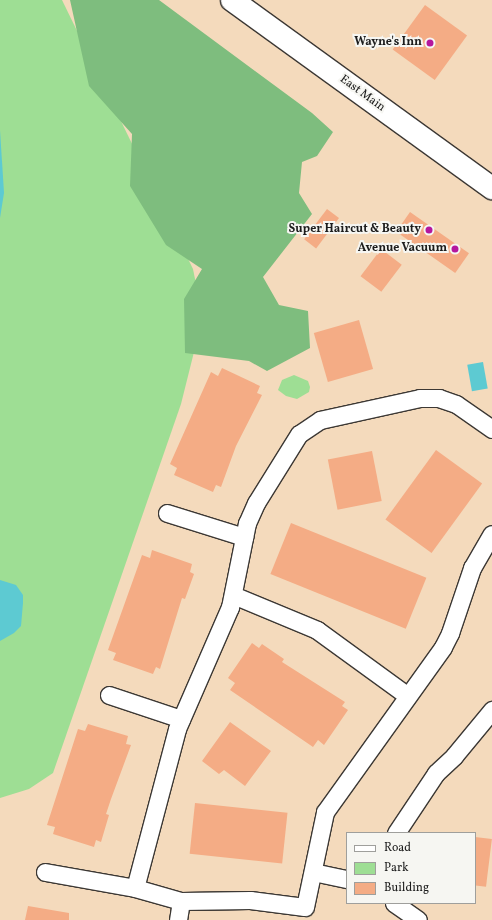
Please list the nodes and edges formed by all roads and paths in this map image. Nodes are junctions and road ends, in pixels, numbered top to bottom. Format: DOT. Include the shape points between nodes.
graph roads {
  1 [pos="232,0"];
  2 [pos="492,188"];
  3 [pos="492,429"];
  4 [pos="167,513"];
  5 [pos="492,534"];
  6 [pos="244,537"];
  7 [pos="233,595"];
  8 [pos="109,694"];
  9 [pos="408,696"];
  10 [pos="492,710"];
  11 [pos="181,719"];
  12 [pos="397,832"];
  13 [pos="45,872"];
  14 [pos="313,872"];
  15 [pos="346,880"];
  16 [pos="135,888"];
  17 [pos="180,901"];
  18 [pos="395,904"];
  19 [pos="178,920"];
  20 [pos="418,920"];
  1 -- 2 [label="main road, East Main"];
  3 -- 6 [label="street" via="456,404 439,398 420,398 320,420 304,428 293,442 256,503"];
  4 -- 6 [label="street"];
  5 -- 9 [label="street" via="472,568 450,633"];
  6 -- 7 [label="street"];
  7 -- 9 [label="street" via="317,630"];
  7 -- 11 [label="street" via="226,619"];
  8 -- 11 [label="street"];
  9 -- 14 [label="street" via="325,812"];
  10 -- 12 [label="street" via="436,773"];
  11 -- 16 [label="street"];
  13 -- 16 [label="street"];
  14 -- 15 [label="street"];
  14 -- 17 [label="street" via="305,907 250,900"];
  16 -- 17 [label="street"];
  17 -- 19 [label="street"];
  18 -- 20 [label="street"];
}
